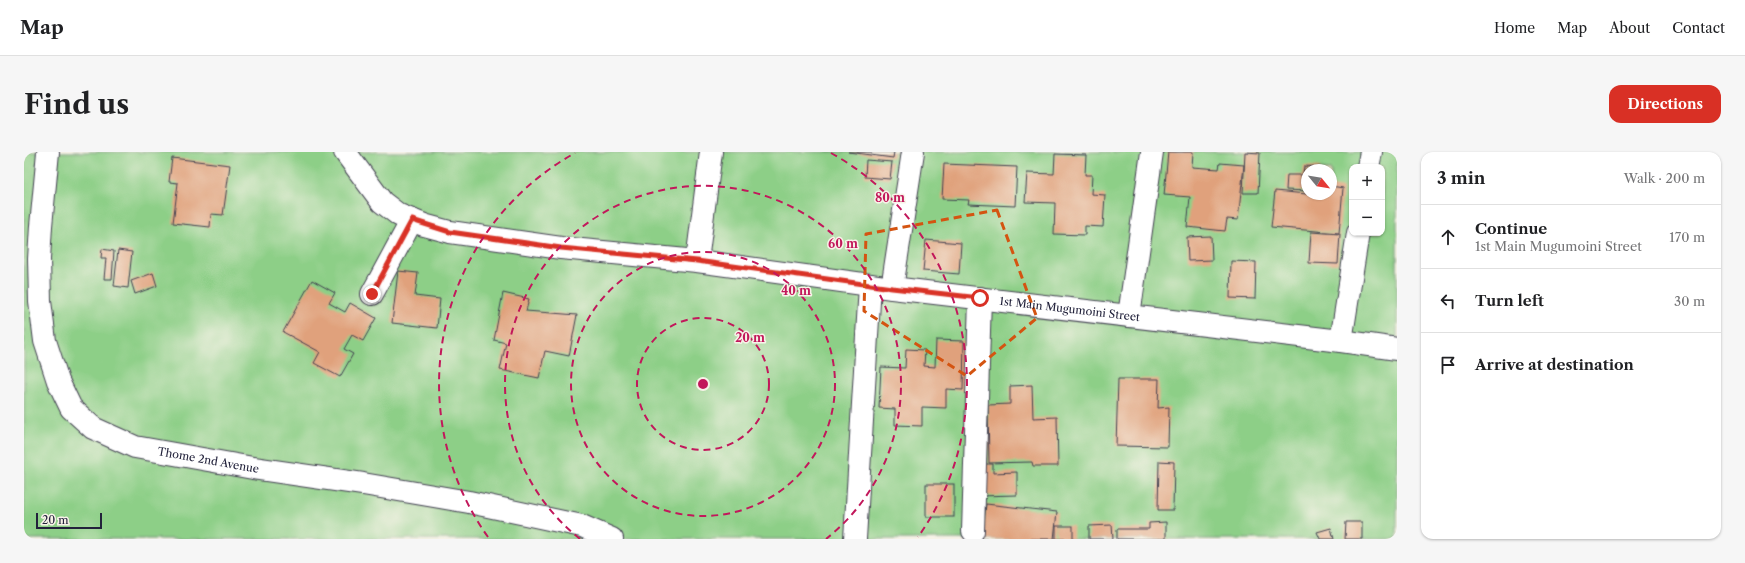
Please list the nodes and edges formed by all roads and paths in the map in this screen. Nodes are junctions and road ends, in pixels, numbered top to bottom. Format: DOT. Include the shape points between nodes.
graph roads {
  1 [pos="48,152"];
  2 [pos="345,152"];
  3 [pos="711,152"];
  4 [pos="913,152"];
  5 [pos="1152,152"];
  6 [pos="1371,152"];
  7 [pos="1369,164"];
  8 [pos="412,220"];
  9 [pos="32,226"];
  10 [pos="1358,236"];
  11 [pos="697,261"];
  12 [pos="870,285"];
  13 [pos="892,288"];
  14 [pos="372,294"];
  15 [pos="980,298"];
  16 [pos="1129,316"];
  17 [pos="1341,341"];
  18 [pos="1397,349"];
  19 [pos="973,531"];
  20 [pos="612,539"];
  21 [pos="855,539"];
  1 -- 9 [label="street, Thome 2nd Avenue"];
  2 -- 8 [label="street, 1st Main Mugumoini Street" via="382,202 399,215"];
  3 -- 11 [label="street"];
  4 -- 13 [label="street"];
  5 -- 16 [label="street"];
  6 -- 7 [label="street"];
  8 -- 11 [label="street, 1st Main Mugumoini Street" via="450,232 502,240"];
  8 -- 14 [label="street"];
  9 -- 20 [label="street, Thome 2nd Avenue" via="45,341 58,381 71,408 93,428 135,447 469,502 582,526"];
  10 -- 17 [label="street"];
  11 -- 12 [label="street, 1st Main Mugumoini Street"];
  12 -- 13 [label="street, 1st Main Mugumoini Street"];
  12 -- 21 [label="street"];
  13 -- 15 [label="street, 1st Main Mugumoini Street"];
  15 -- 16 [label="street, 1st Main Mugumoini Street"];
  15 -- 19 [label="street"];
  16 -- 17 [label="street, 1st Main Mugumoini Street"];
  17 -- 18 [label="street, 1st Main Mugumoini Street"];
}
